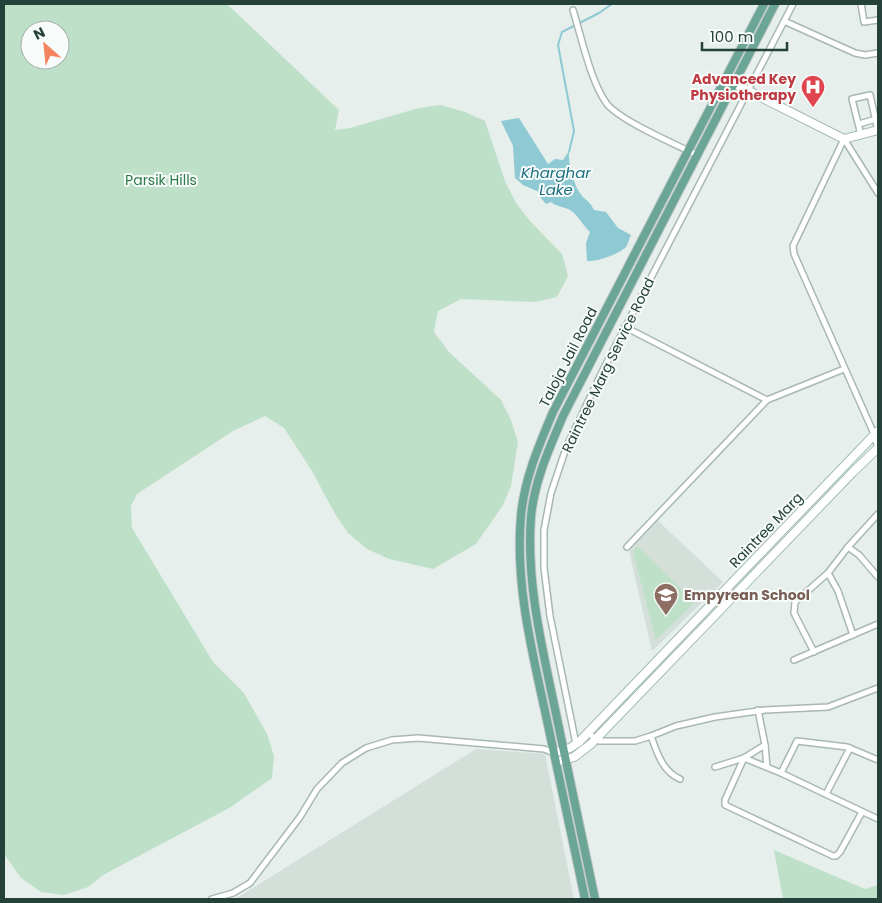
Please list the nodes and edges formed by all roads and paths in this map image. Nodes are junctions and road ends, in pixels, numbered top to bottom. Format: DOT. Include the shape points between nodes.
graph roads {
  1 [pos="764,4"];
  2 [pos="775,4"];
  3 [pos="793,4"];
  4 [pos="861,4"];
  5 [pos="573,10"];
  6 [pos="878,20"];
  7 [pos="784,21"];
  8 [pos="878,53"];
  9 [pos="725,79"];
  10 [pos="734,84"];
  11 [pos="748,90"];
  12 [pos="876,119"];
  13 [pos="859,124"];
  14 [pos="878,130"];
  15 [pos="861,135"];
  16 [pos="844,139"];
  17 [pos="688,150"];
  18 [pos="697,155"];
  19 [pos="878,192"];
  20 [pos="625,327"];
  21 [pos="844,369"];
  22 [pos="767,400"];
  23 [pos="876,432"];
  24 [pos="878,448"];
  25 [pos="878,514"];
  26 [pos="627,547"];
  27 [pos="848,547"];
  28 [pos="828,574"];
  29 [pos="878,577"];
  30 [pos="878,624"];
  31 [pos="853,635"];
  32 [pos="814,652"];
  33 [pos="794,660"];
  34 [pos="878,688"];
  35 [pos="758,710"];
  36 [pos="588,733"];
  37 [pos="652,736"];
  38 [pos="596,740"];
  39 [pos="576,744"];
  40 [pos="765,745"];
  41 [pos="850,748"];
  42 [pos="564,750"];
  43 [pos="554,753"];
  44 [pos="579,755"];
  45 [pos="744,758"];
  46 [pos="566,760"];
  47 [pos="878,760"];
  48 [pos="556,762"];
  49 [pos="715,767"];
  50 [pos="767,767"];
  51 [pos="781,773"];
  52 [pos="680,779"];
  53 [pos="826,794"];
  54 [pos="862,812"];
  55 [pos="878,819"];
  56 [pos="212,899"];
  57 [pos="585,899"];
  58 [pos="595,899"];
  1 -- 9 [label="main road, Taloja Jail Road"];
  2 -- 10 [label="main road, Taloja Jail Road"];
  3 -- 7 [label="street, Raintree Marg Service Road"];
  4 -- 6 [label="street" via="864,22"];
  5 -- 17 [label="street" via="597,86 608,104 622,117"];
  7 -- 8 [label="street" via="855,53 865,56"];
  7 -- 11 [label="street, Raintree Marg Service Road"];
  9 -- 10 [label="main road"];
  9 -- 17 [label="main road, Taloja Jail Road"];
  10 -- 11 [label="main road"];
  10 -- 18 [label="main road, Taloja Jail Road"];
  11 -- 16 [label="main road"];
  11 -- 20 [label="street, Raintree Marg Service Road"];
  12 -- 13 [label="street"];
  12 -- 13 [label="street" via="870,95 852,99"];
  12 -- 14 [label="street"];
  13 -- 15 [label="street"];
  14 -- 15 [label="main road"];
  15 -- 16 [label="main road"];
  16 -- 19 [label="street"];
  16 -- 21 [label="street" via="794,246 794,254"];
  17 -- 18 [label="street"];
  17 -- 43 [label="main road, Taloja Jail Road" via="554,412 524,494 520,559 525,603"];
  18 -- 42 [label="main road, Taloja Jail Road" via="563,416 546,455 534,496 530,537 534,592"];
  20 -- 22 [label="street"];
  20 -- 39 [label="street, Raintree Marg Service Road" via="566,448 551,492 544,530 544,568 550,616"];
  21 -- 22 [label="street"];
  21 -- 23 [label="street"];
  22 -- 26 [label="street"];
  23 -- 24 [label="street"];
  23 -- 36 [label="main road, Raintree Marg"];
  24 -- 38 [label="main road, Raintree Marg"];
  25 -- 27 [label="street"];
  27 -- 28 [label="street"];
  27 -- 29 [label="street"];
  28 -- 31 [label="street" via="838,591"];
  28 -- 32 [label="street" via="793,606"];
  30 -- 31 [label="street"];
  31 -- 32 [label="street"];
  32 -- 33 [label="street"];
  34 -- 35 [label="street" via="828,707"];
  35 -- 37 [label="street" via="692,721"];
  35 -- 40 [label="street"];
  36 -- 38 [label="street"];
  36 -- 39 [label="main road, Raintree Marg"];
  37 -- 38 [label="street" via="635,741"];
  37 -- 52 [label="street" via="657,755 665,767"];
  38 -- 44 [label="main road, Raintree Marg"];
  39 -- 42 [label="main road, Raintree Marg"];
  39 -- 44 [label="street, Raintree Marg Service Road"];
  40 -- 45 [label="street"];
  40 -- 50 [label="street"];
  41 -- 47 [label="street"];
  41 -- 51 [label="street" via="797,741"];
  41 -- 53 [label="street"];
  42 -- 43 [label="main road, Raintree Marg"];
  42 -- 46 [label="main road"];
  43 -- 48 [label="main road"];
  43 -- 56 [label="street" via="544,749 418,738 392,740 366,748 342,763 317,789 250,883 233,893"];
  44 -- 46 [label="main road, Raintree Marg"];
  45 -- 49 [label="street"];
  45 -- 50 [label="street"];
  45 -- 54 [label="street" via="725,805 833,856 840,852"];
  46 -- 48 [label="main road, Raintree Marg"];
  46 -- 58 [label="main road"];
  48 -- 57 [label="main road"];
  50 -- 51 [label="street"];
  51 -- 53 [label="street"];
  53 -- 54 [label="street"];
  54 -- 55 [label="street"];
}
